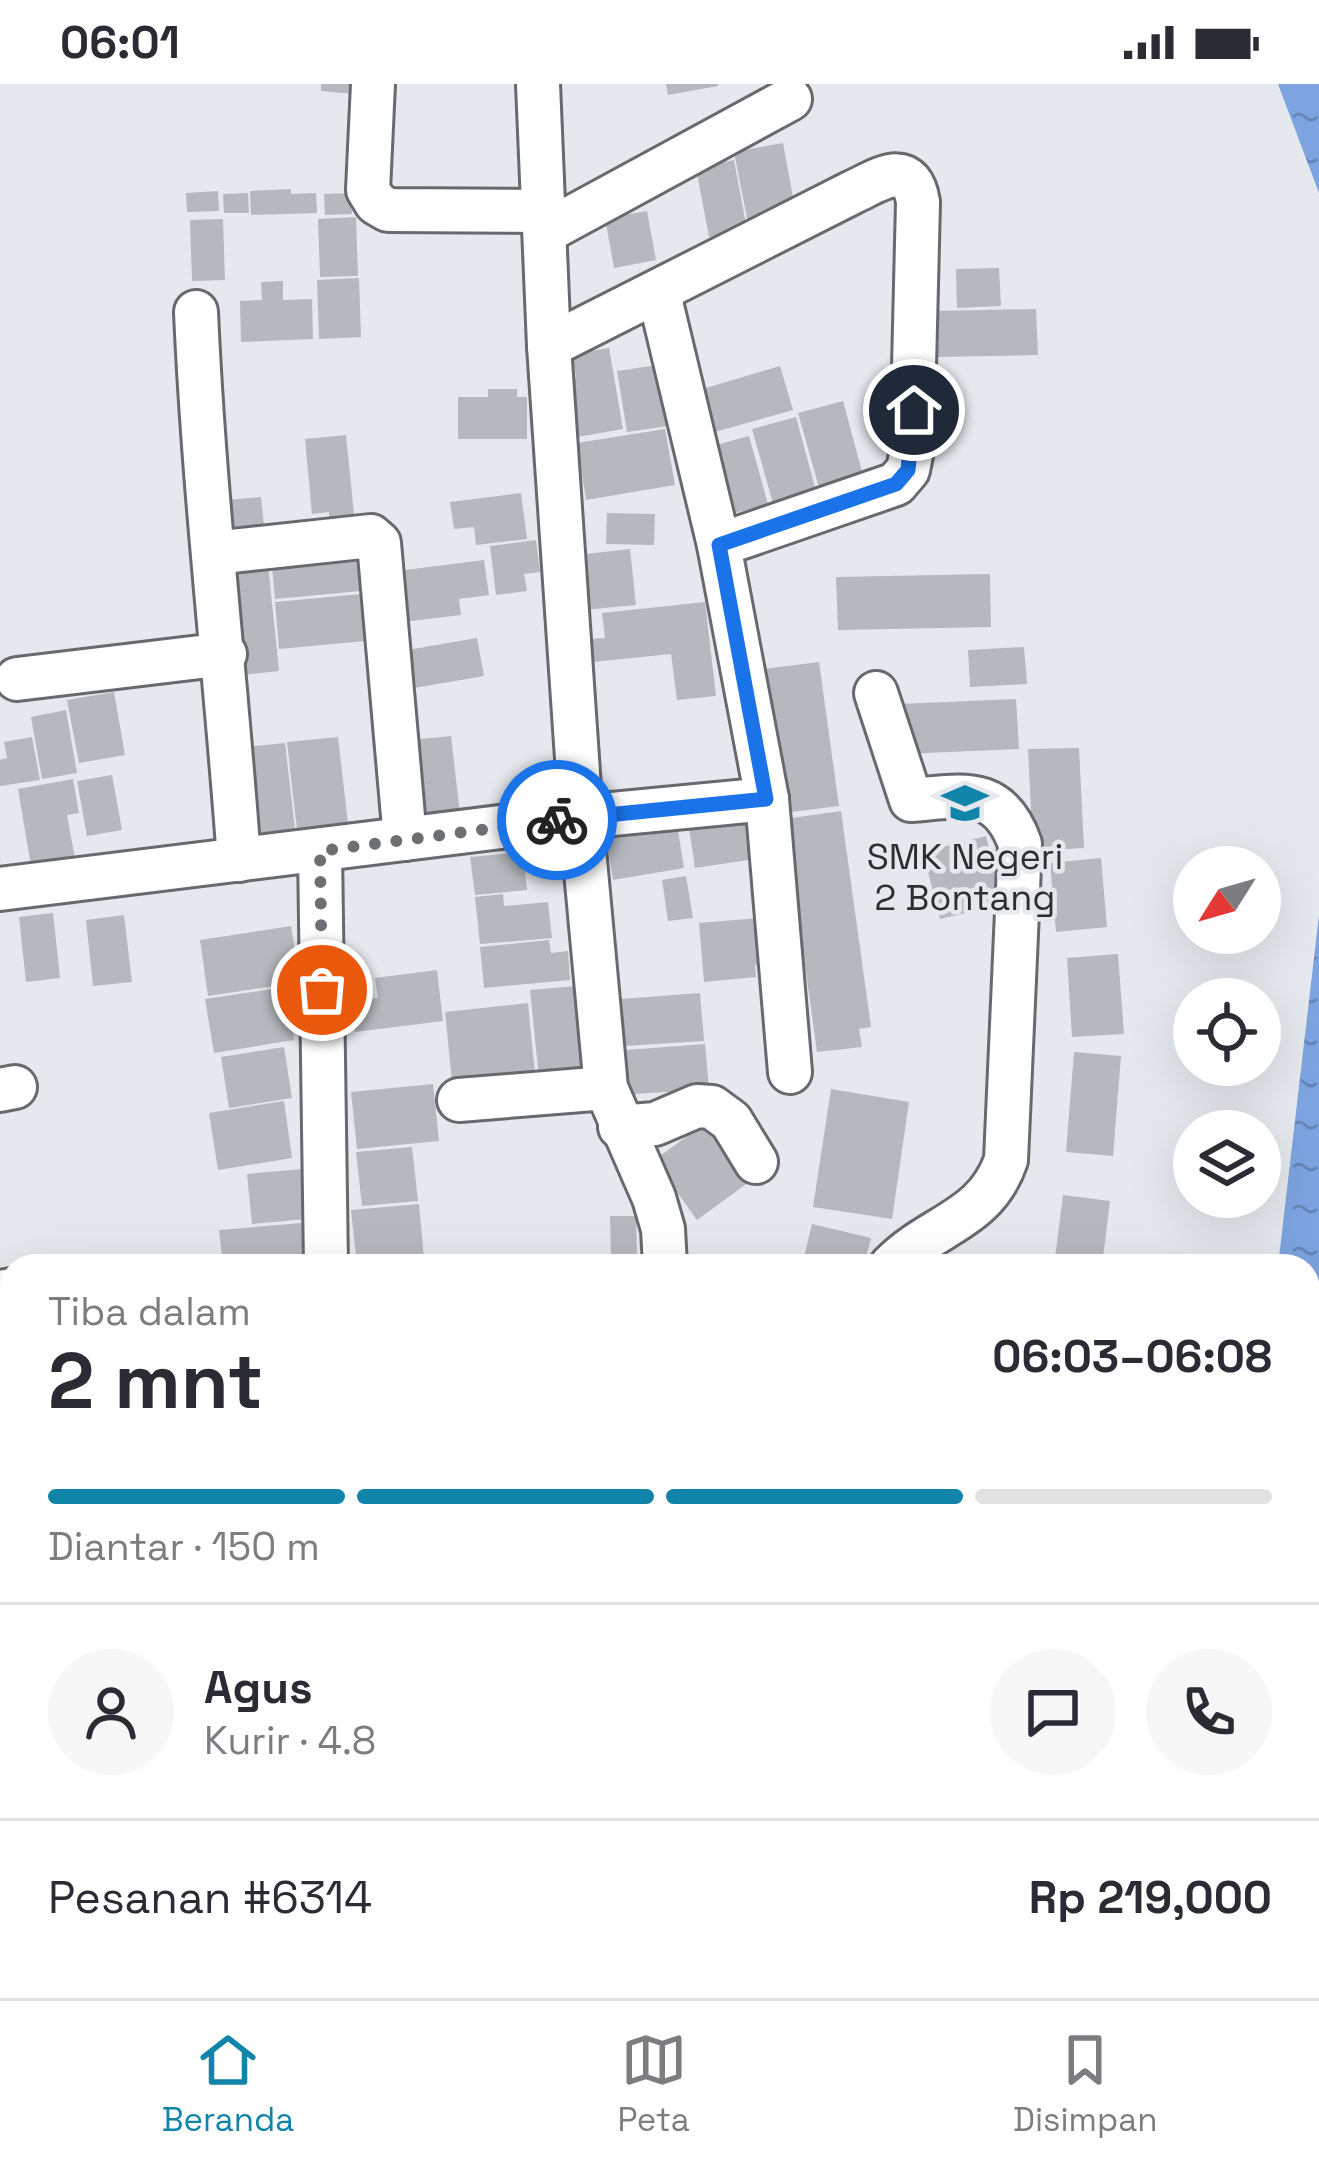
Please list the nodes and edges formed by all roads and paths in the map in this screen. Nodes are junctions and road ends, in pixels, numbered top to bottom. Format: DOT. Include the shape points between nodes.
graph roads {
  1 [pos="373,84"];
  2 [pos="538,84"];
  3 [pos="790,100"];
  4 [pos="545,221"];
  5 [pos="658,294"];
  6 [pos="196,312"];
  7 [pos="549,346"];
  8 [pos="719,545"];
  9 [pos="214,553"];
  10 [pos="225,655"];
  11 [pos="17,679"];
  12 [pos="876,693"];
  13 [pos="766,799"];
  14 [pos="581,817"];
  15 [pos="405,839"];
  16 [pos="320,851"];
  17 [pos="239,860"];
  18 [pos="0,890"];
  19 [pos="790,1072"];
  20 [pos="459,1100"];
  21 [pos="613,1108"];
  22 [pos="756,1162"];
  23 [pos="326,1254"];
  24 [pos="664,1254"];
  25 [pos="902,1254"];
  1 -- 4 [label="street" via="368,190 376,203"];
  2 -- 4 [label="street"];
  3 -- 4 [label="street"];
  4 -- 7 [label="street"];
  5 -- 7 [label="street"];
  5 -- 8 [label="street"];
  5 -- 8 [label="street" via="892,174 916,190 908,470 896,484"];
  6 -- 9 [label="street"];
  7 -- 14 [label="street"];
  8 -- 13 [label="street"];
  9 -- 10 [label="street"];
  9 -- 15 [label="street" via="371,536 379,543"];
  10 -- 11 [label="street"];
  10 -- 17 [label="street"];
  12 -- 25 [label="street" via="911,800 986,800 1012,821 1020,844 1006,1160 981,1204"];
  13 -- 14 [label="street"];
  13 -- 19 [label="street"];
  14 -- 15 [label="street"];
  14 -- 21 [label="street"];
  15 -- 16 [label="street"];
  16 -- 17 [label="street"];
  16 -- 23 [label="street"];
  17 -- 18 [label="street"];
  20 -- 21 [label="street"];
  21 -- 22 [label="street" via="655,1124 712,1107 731,1121"];
  21 -- 24 [label="street" via="654,1198"];
}
